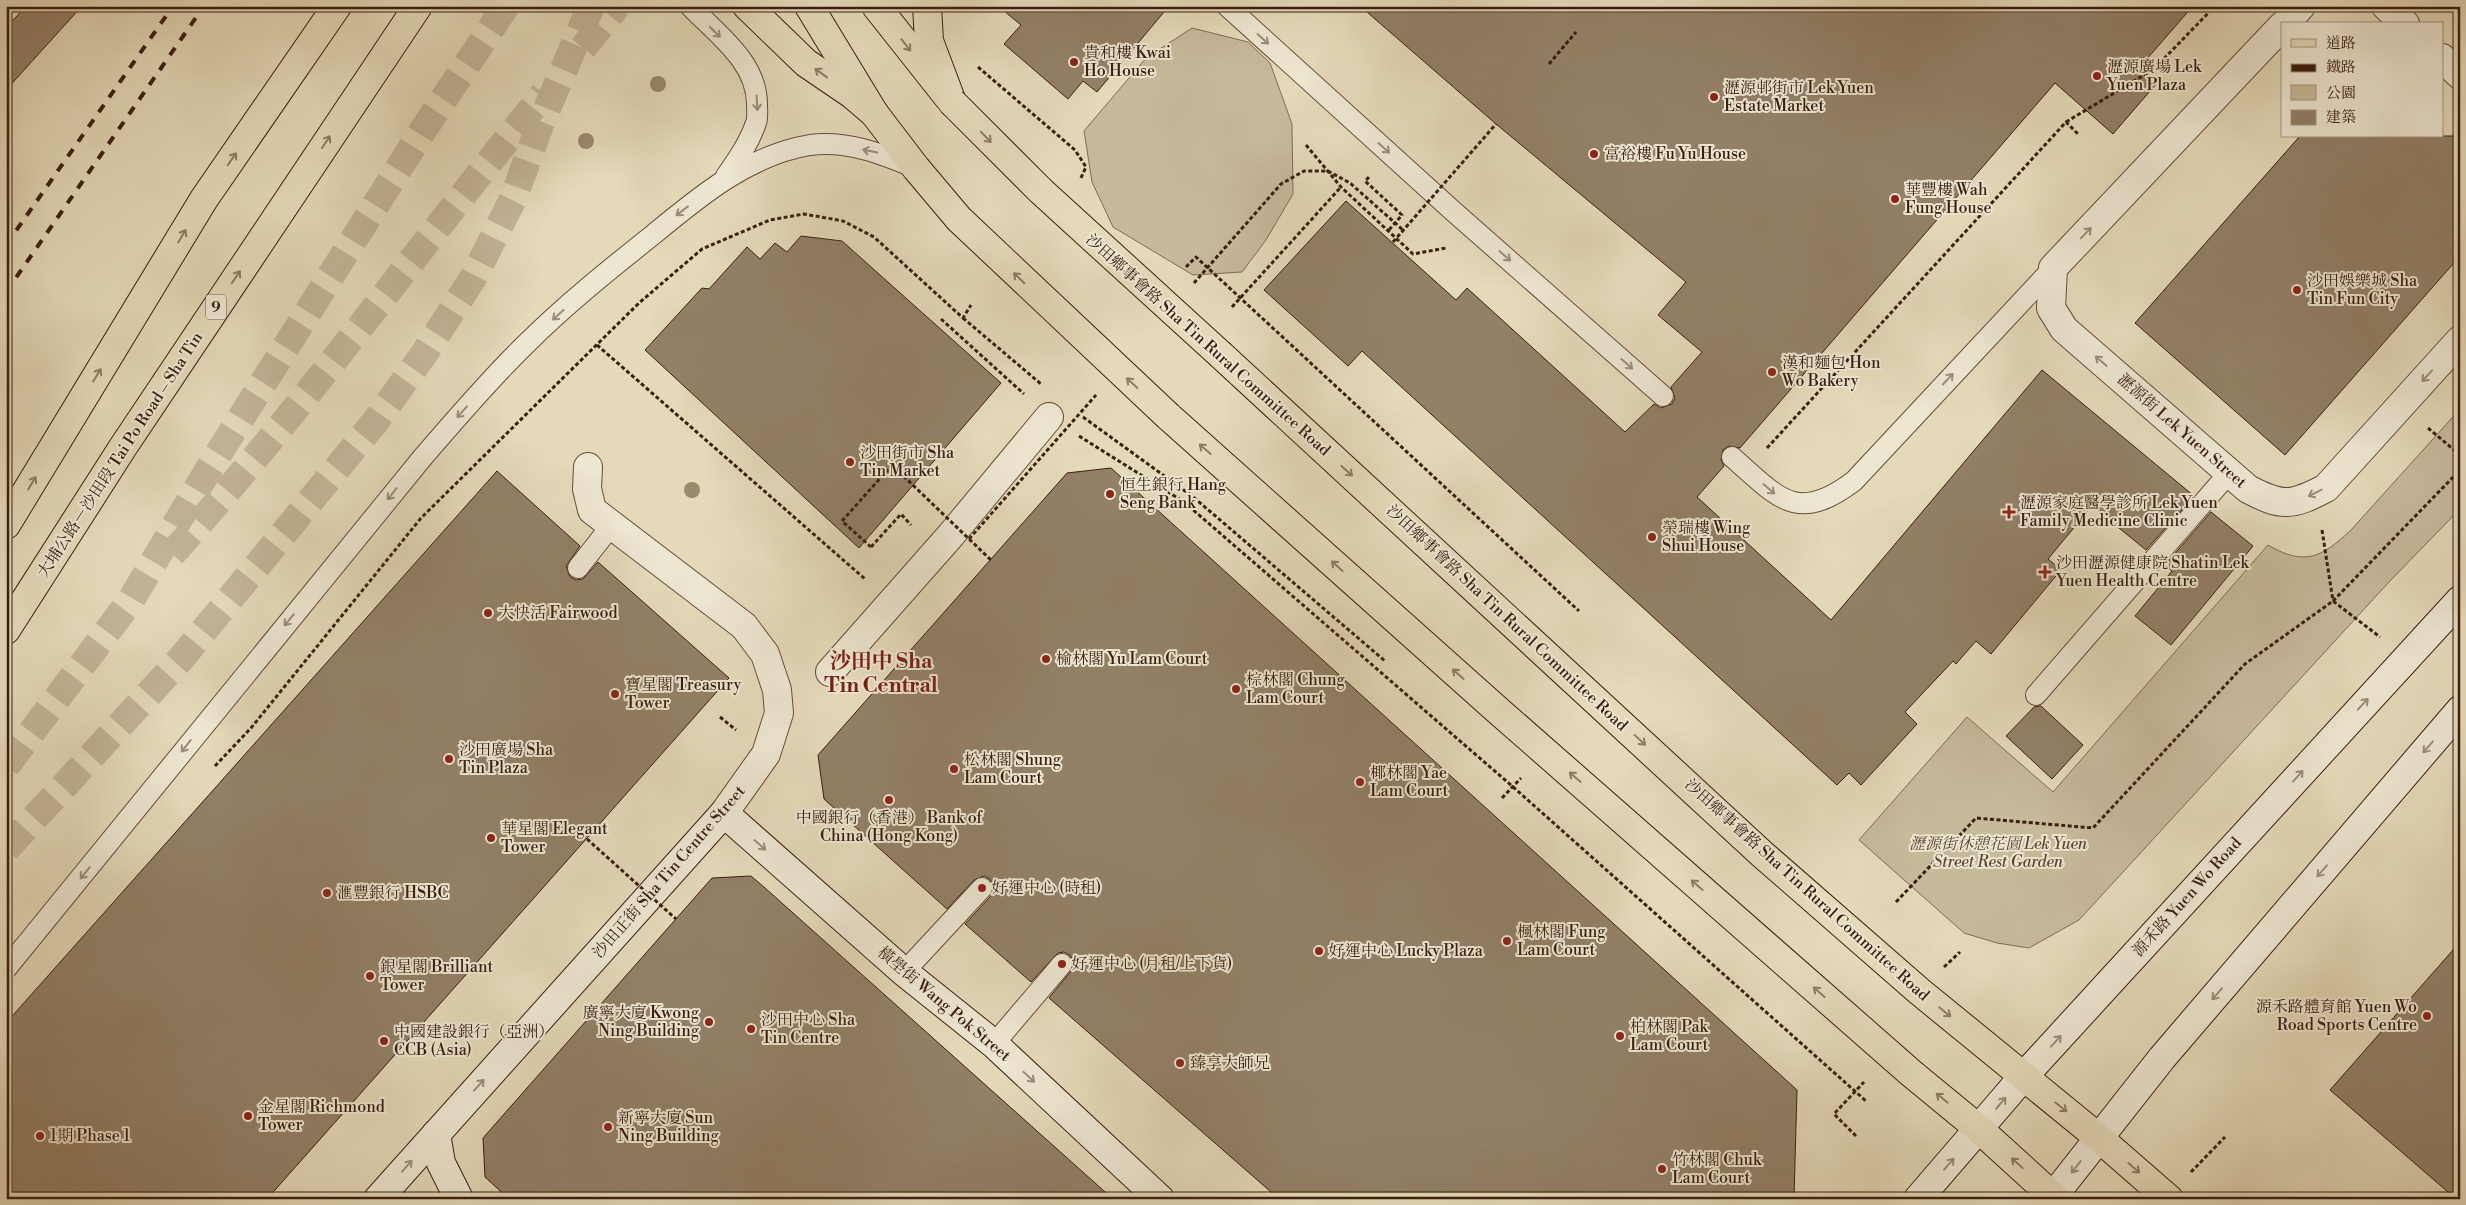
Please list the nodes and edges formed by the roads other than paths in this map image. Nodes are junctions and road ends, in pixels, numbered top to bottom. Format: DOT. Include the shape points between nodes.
graph roads {
  1 [pos="337,6"];
  2 [pos="418,6"];
  3 [pos="690,6"];
  4 [pos="747,6"];
  5 [pos="809,6"];
  6 [pos="876,6"];
  7 [pos="927,6"];
  8 [pos="1227,6"];
  9 [pos="2301,6"];
  10 [pos="2386,6"];
  11 [pos="2287,22"];
  12 [pos="2403,22"];
  13 [pos="2281,28"];
  14 [pos="2444,60"];
  15 [pos="2460,75"];
  16 [pos="952,102"];
  17 [pos="874,113"];
  18 [pos="916,168"];
  19 [pos="722,182"];
  20 [pos="2052,268"];
  21 [pos="2460,340"];
  22 [pos="1663,396"];
  23 [pos="1060,413"];
  24 [pos="1732,457"];
  25 [pos="588,467"];
  26 [pos="2229,473"];
  27 [pos="6,525"];
  28 [pos="611,526"];
  29 [pos="578,568"];
  30 [pos="2460,600"];
  31 [pos="6,630"];
  32 [pos="830,672"];
  33 [pos="2036,695"];
  34 [pos="2460,710"];
  35 [pos="724,813"];
  36 [pos="982,888"];
  37 [pos="1062,964"];
  38 [pos="6,969"];
  39 [pos="904,972"];
  40 [pos="994,1044"];
  41 [pos="2023,1077"];
  42 [pos="1979,1129"];
  43 [pos="436,1134"];
  44 [pos="2099,1138"];
  45 [pos="2053,1198"];
  46 [pos="2168,1198"];
  47 [pos="378,1199"];
  48 [pos="459,1199"];
  49 [pos="1160,1199"];
  50 [pos="1918,1199"];
  27 -- 1 [label="main road, one-way" via="204,199"];
  31 -- 2 [label="main road, 大埔公路－沙田段 Tai Po Road – Sha Tin / 9, one-way" via="122,447"];
  3 -- 19 [label="lane, one-way" via="741,58 754,78 757,121 747,146"];
  17 -- 4 [label="main road, one-way" via="806,63"];
  5 -- 17 [label="main road"];
  6 -- 16 [label="main road, 沙田鄉事會路 Sha Tin Rural Committee Road, one-way"];
  7 -- 16 [label="main road" via="929,41"];
  8 -- 22 [label="lane, one-way"];
  9 -- 11 [label="main road"];
  10 -- 12 [label="main road"];
  20 -- 13 [label="main road, one-way"];
  14 -- 15 [label="main road"];
  16 -- 41 [label="main road, 沙田鄉事會路 Sha Tin Rural Committee Road, one-way, bridge" via="1041,191 1762,854"];
  17 -- 18 [label="main road"];
  18 -- 19 [label="lane, one-way" via="878,153 843,145 811,145 760,159"];
  42 -- 18 [label="main road, one-way, bridge" via="1911,1073 1168,416 959,219"];
  19 -- 38 [label="lane, one-way, bridge" via="573,300 495,376 423,456"];
  24 -- 20 [label="lane, one-way" via="1780,499 1807,504 1834,496 1854,481"];
  26 -- 20 [label="main road, 瀝源街 Lek Yuen Street, one-way" via="2064,330 2051,308"];
  21 -- 26 [label="main road, 瀝源街 Lek Yuen Street, one-way" via="2326,488 2300,502 2271,502"];
  23 -- 32 [label="main road"];
  25 -- 28 [label="main road, 沙田正街 Sha Tin Centre Street" via="587,489 592,510"];
  26 -- 33 [label="lane"];
  28 -- 29 [label="lane"];
  28 -- 35 [label="main road, 沙田正街 Sha Tin Centre Street" via="744,626 765,654 777,690 779,714 766,754"];
  41 -- 30 [label="main road, 源禾路 Yuen Wo Road, one-way"];
  34 -- 44 [label="main road, one-way" via="2162,1058"];
  35 -- 39 [label="main road, 橫壆街 Wang Pok Street, one-way"];
  43 -- 35 [label="main road, 沙田正街 Sha Tin Centre Street, one-way"];
  36 -- 39 [label="lane"];
  37 -- 40 [label="lane"];
  39 -- 40 [label="main road, 橫壆街 Wang Pok Street"];
  40 -- 49 [label="main road, 橫壆街 Wang Pok Street, one-way"];
  42 -- 41 [label="main road, 源禾路 Yuen Wo Road, one-way"];
  41 -- 44 [label="main road, 沙田鄉事會路 Sha Tin Rural Committee Road, one-way"];
  45 -- 42 [label="main road, one-way"];
  50 -- 42 [label="main road, 源禾路 Yuen Wo Road, one-way"];
  47 -- 43 [label="main road, 沙田正街 Sha Tin Centre Street, one-way"];
  43 -- 48 [label="main road" via="441,1163"];
  44 -- 45 [label="main road, one-way"];
  44 -- 46 [label="main road, 沙田鄉事會路 Sha Tin Rural Committee Road, one-way"];
}
